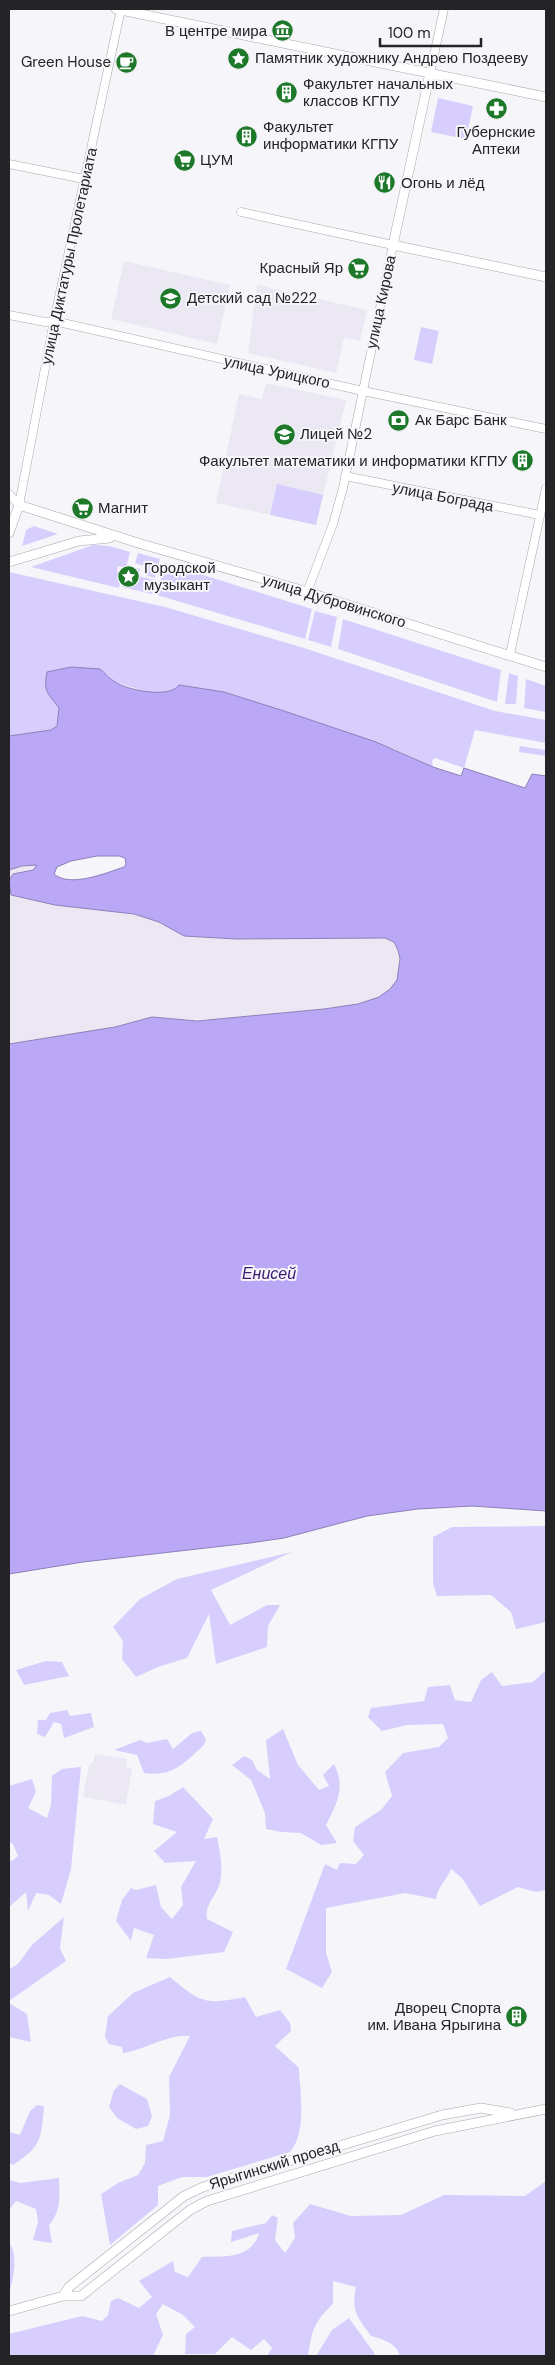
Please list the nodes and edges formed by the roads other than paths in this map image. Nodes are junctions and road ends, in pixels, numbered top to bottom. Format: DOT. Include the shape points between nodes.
graph roads {
  1 [pos="119,9"];
  2 [pos="444,9"];
  3 [pos="430,73"];
  4 [pos="546,97"];
  5 [pos="9,164"];
  6 [pos="84,179"];
  7 [pos="241,212"];
  8 [pos="393,245"];
  9 [pos="546,277"];
  10 [pos="9,315"];
  11 [pos="54,321"];
  12 [pos="363,391"];
  13 [pos="546,429"];
  14 [pos="345,476"];
  15 [pos="546,488"];
  16 [pos="9,494"];
  17 [pos="19,505"];
  18 [pos="540,515"];
  19 [pos="9,533"];
  20 [pos="121,538"];
  21 [pos="9,562"];
  22 [pos="307,592"];
  23 [pos="510,654"];
  24 [pos="546,667"];
  25 [pos="546,2109"];
  26 [pos="442,2115"];
  27 [pos="519,2115"];
  28 [pos="446,2129"];
  29 [pos="63,2296"];
  30 [pos="9,2311"];
  1 -- 3 [label="main road"];
  1 -- 6 [label="street, улица Диктатуры Пролетариата"];
  2 -- 3 [label="street, улица Кирова"];
  3 -- 4 [label="main road"];
  3 -- 8 [label="main road, улица Кирова"];
  5 -- 6 [label="street"];
  6 -- 11 [label="street, улица Диктатуры Пролетариата"];
  7 -- 8 [label="street"];
  8 -- 9 [label="main road"];
  8 -- 12 [label="street, улица Кирова"];
  10 -- 11 [label="street, улица Урицкого"];
  11 -- 12 [label="street, улица Урицкого"];
  11 -- 17 [label="street, улица Диктатуры Пролетариата"];
  12 -- 13 [label="street, улица Урицкого"];
  12 -- 14 [label="street, улица Кирова"];
  14 -- 18 [label="street, улица Бограда"];
  14 -- 22 [label="street, улица Кирова" via="334,524"];
  15 -- 18 [label="street"];
  16 -- 17 [label="street, улица Дубровинского"];
  17 -- 19 [label="main road"];
  17 -- 20 [label="main road, улица Дубровинского"];
  18 -- 23 [label="street"];
  20 -- 21 [label="main road, улица Дубровинского" via="78,540"];
  20 -- 22 [label="main road, улица Дубровинского"];
  22 -- 23 [label="main road, улица Дубровинского"];
  23 -- 24 [label="main road, улица Дубровинского"];
  25 -- 27 [label="main road, Ярыгинский проезд"];
  26 -- 27 [label="main road, Ярыгинский проезд" via="481,2108"];
  26 -- 28 [label="main road"];
  26 -- 29 [label="main road, Ярыгинский проезд" via="203,2187 177,2202"];
  27 -- 28 [label="main road, Ярыгинский проезд"];
  28 -- 29 [label="main road, Ярыгинский проезд" via="207,2201 190,2210 81,2296"];
  29 -- 30 [label="main road, Ярыгинский проезд"];
}
